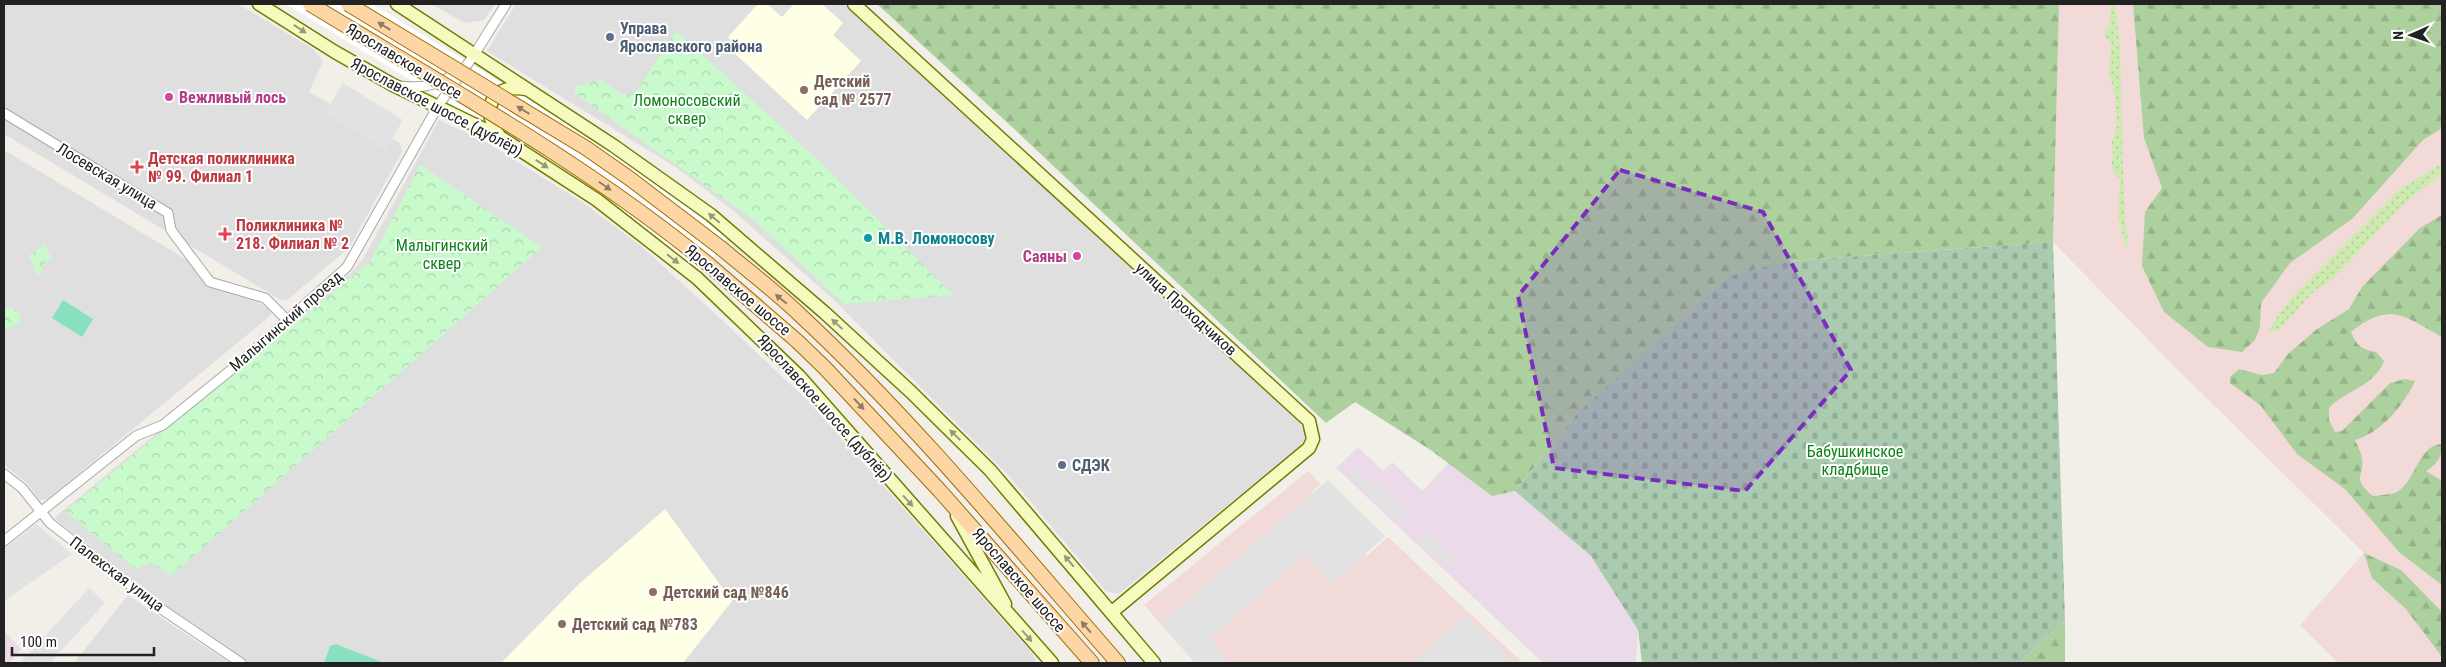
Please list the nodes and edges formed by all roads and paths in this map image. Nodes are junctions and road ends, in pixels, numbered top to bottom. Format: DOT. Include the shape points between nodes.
graph roads {
  1 [pos="259,4"];
  2 [pos="310,4"];
  3 [pos="348,4"];
  4 [pos="397,4"];
  5 [pos="506,4"];
  6 [pos="854,4"];
  7 [pos="474,55"];
  8 [pos="466,66"];
  9 [pos="393,85"];
  10 [pos="529,89"];
  11 [pos="438,106"];
  12 [pos="4,113"];
  13 [pos="500,137"];
  14 [pos="287,320"];
  15 [pos="4,474"];
  16 [pos="940,491"];
  17 [pos="41,513"];
  18 [pos="4,542"];
  19 [pos="1112,612"];
  20 [pos="1012,618"];
  21 [pos="241,663"];
  22 [pos="1052,663"];
  23 [pos="1092,663"];
  24 [pos="1118,663"];
  25 [pos="1154,663"];
  1 -- 9 [label="street, Ярославское шоссе (дублёр), one-way"];
  2 -- 16 [label="main road, Ярославское шоссе, one-way, bridge" via="576,166 668,231 797,341"];
  24 -- 3 [label="main road, Ярославское шоссе, one-way, bridge" via="957,480 798,312 636,183 586,148"];
  4 -- 7 [label="street"];
  5 -- 7 [label="street, Малыгинский проезд"];
  6 -- 19 [label="street, улица Проходчиков" via="1309,421 1313,440 1309,448"];
  7 -- 8 [label="street, Малыгинский проезд"];
  7 -- 10 [label="street"];
  8 -- 9 [label="street" via="433,85"];
  8 -- 11 [label="street, Малыгинский проезд"];
  9 -- 11 [label="street, Ярославское шоссе (дублёр)"];
  10 -- 13 [label="street" via="508,89 492,99 489,109 491,120"];
  19 -- 10 [label="street, one-way" via="990,470 825,313 711,215"];
  11 -- 13 [label="street, Ярославское шоссе (дублёр)"];
  11 -- 14 [label="street, Малыгинский проезд" via="353,260"];
  12 -- 14 [label="street, Лосевская улица" via="168,213 172,230 210,282 266,298"];
  13 -- 20 [label="street, Ярославское шоссе (дублёр), one-way" via="597,200 697,278 745,322 799,376"];
  14 -- 17 [label="street, Малыгинский проезд" via="164,425 136,436"];
  15 -- 17 [label="street, Палехская улица" via="22,488"];
  16 -- 20 [label="street" via="969,536"];
  16 -- 23 [label="main road, Ярославское шоссе"];
  17 -- 18 [label="street, Малыгинский проезд"];
  17 -- 21 [label="street, Палехская улица" via="157,606"];
  19 -- 25 [label="street"];
  20 -- 22 [label="street, Ярославское шоссе (дублёр), one-way"];
}
